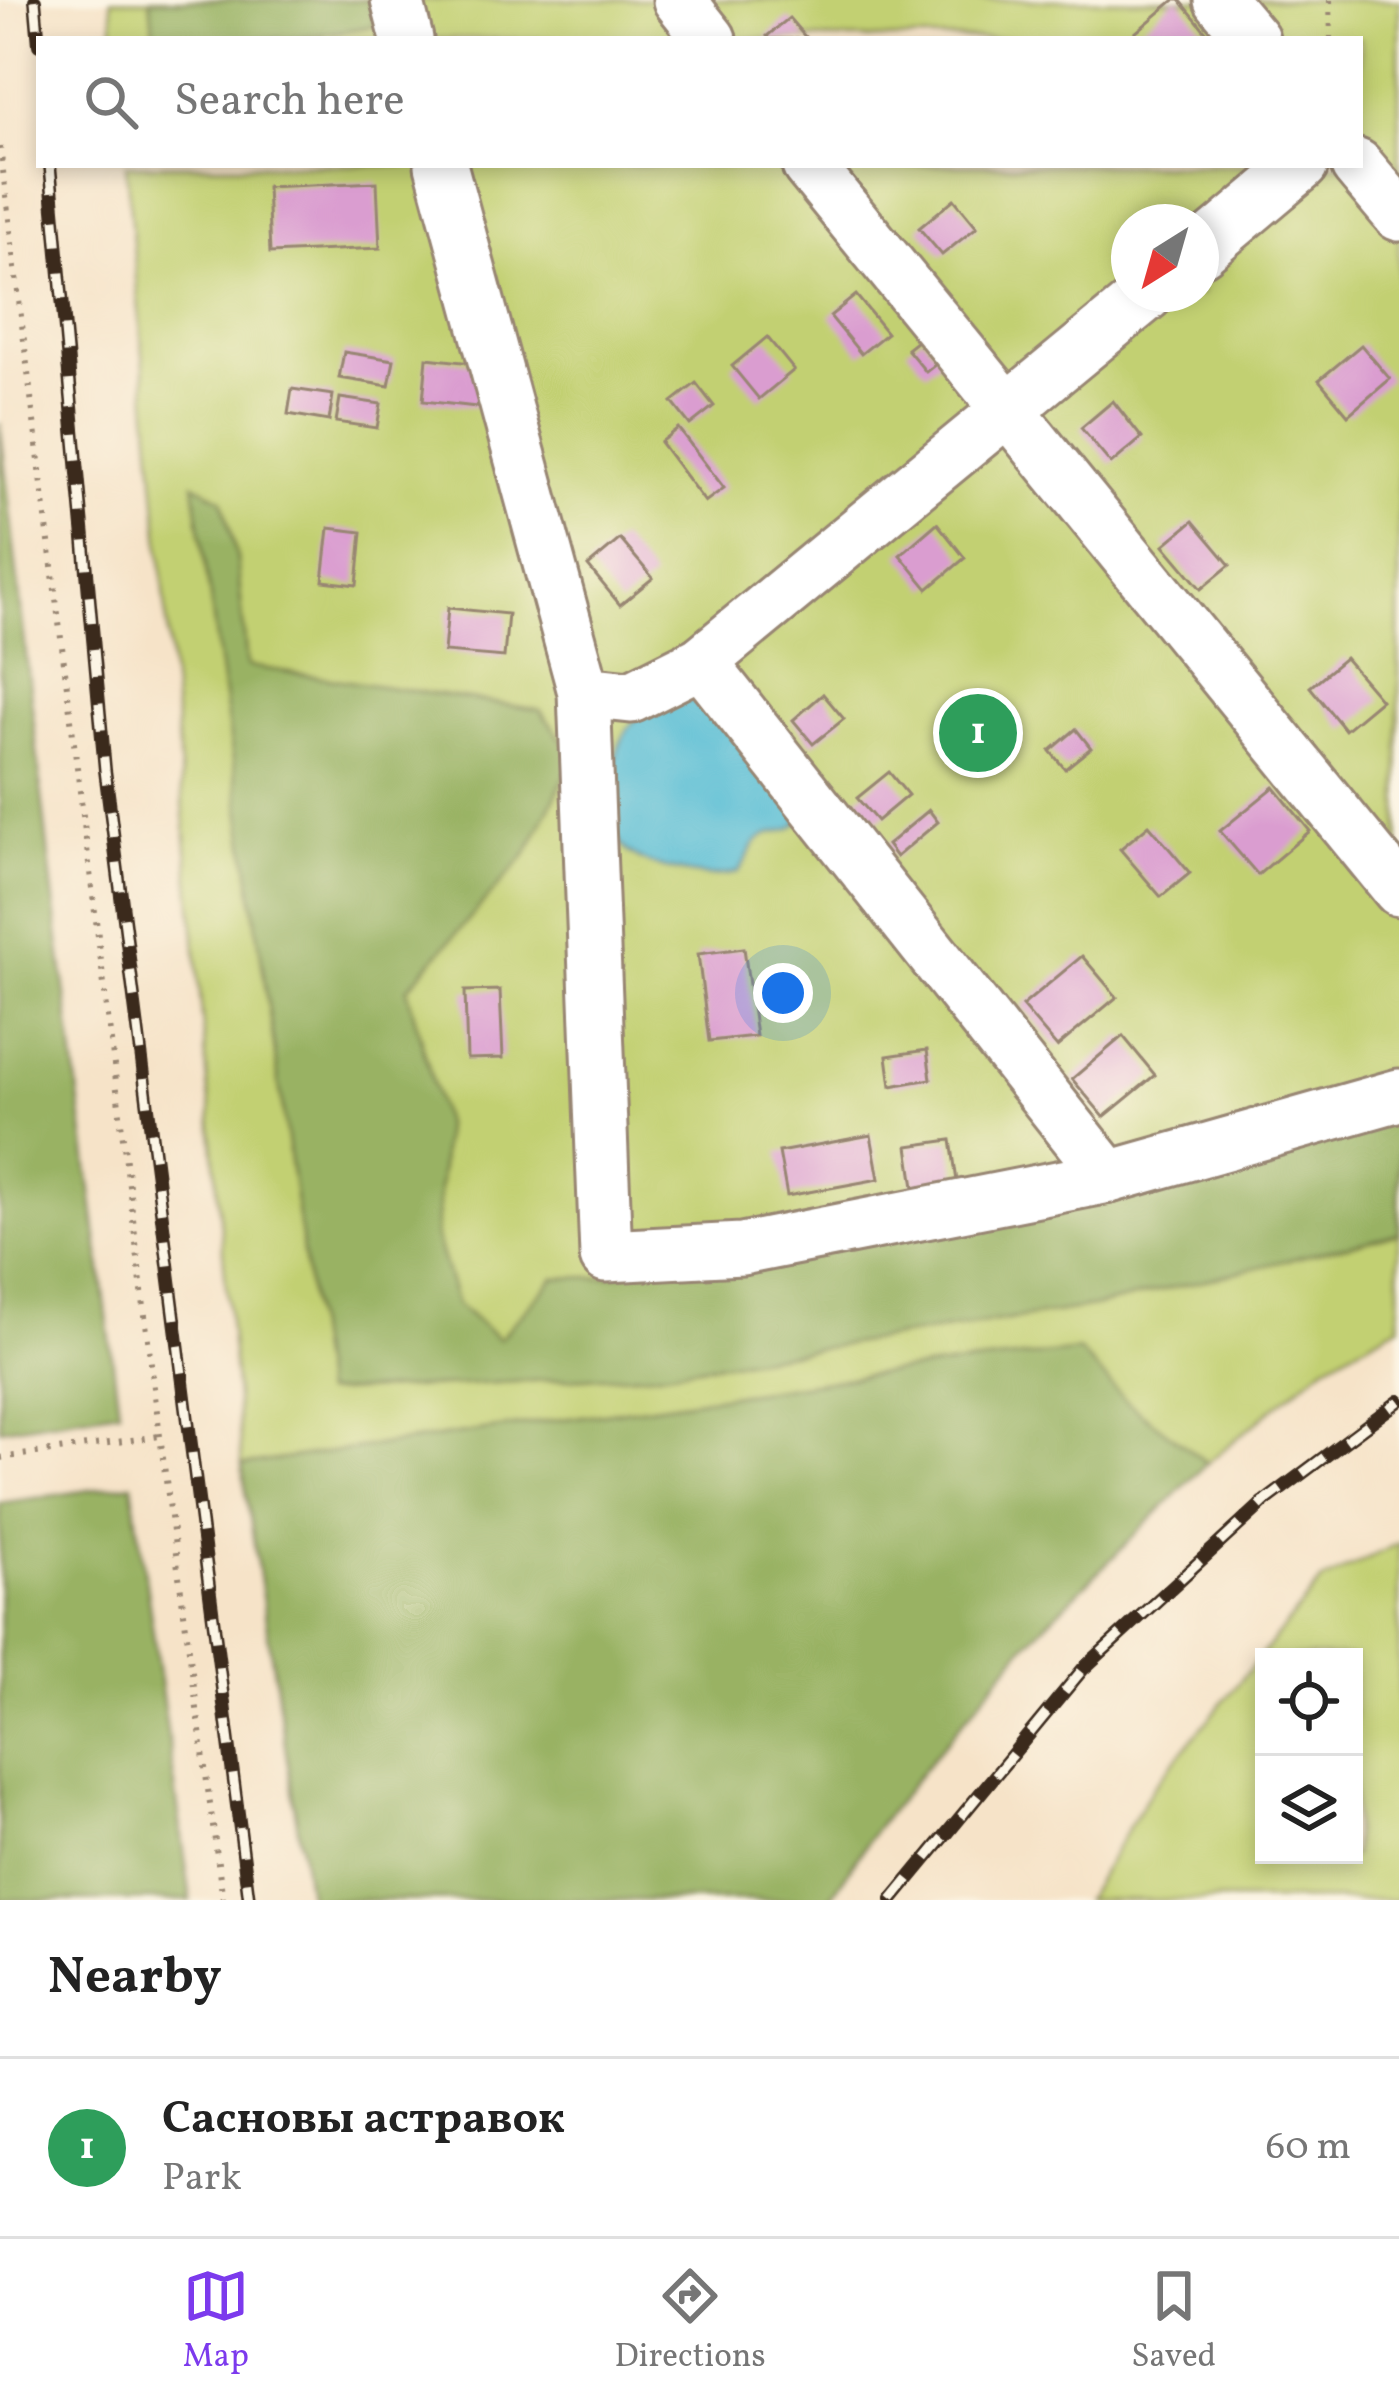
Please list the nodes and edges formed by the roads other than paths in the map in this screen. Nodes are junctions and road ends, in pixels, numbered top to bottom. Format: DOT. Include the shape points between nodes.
graph roads {
  1 [pos="397,0"];
  2 [pos="680,0"];
  3 [pos="1220,0"];
  4 [pos="406,36"];
  5 [pos="708,36"];
  6 [pos="1250,36"];
  7 [pos="442,168"];
  8 [pos="810,168"];
  9 [pos="1298,168"];
  10 [pos="1360,168"];
  11 [pos="1399,215"];
  12 [pos="1219,235"];
  13 [pos="1127,312"];
  14 [pos="1010,410"];
  15 [pos="700,662"];
  16 [pos="584,692"];
  17 [pos="1399,890"];
  18 [pos="1399,1094"];
  19 [pos="1109,1177"];
  1 -- 4 [label="lane"];
  2 -- 5 [label="lane"];
  3 -- 6 [label="lane"];
  7 -- 16 [label="lane"];
  8 -- 14 [label="lane"];
  9 -- 12 [label="lane"];
  10 -- 11 [label="lane"];
  13 -- 14 [label="lane"];
  14 -- 15 [label="lane"];
  14 -- 17 [label="lane"];
  15 -- 16 [label="lane" via="632,697"];
  15 -- 19 [label="lane"];
  16 -- 19 [label="lane" via="606,1256 742,1249"];
  18 -- 19 [label="lane"];
}
